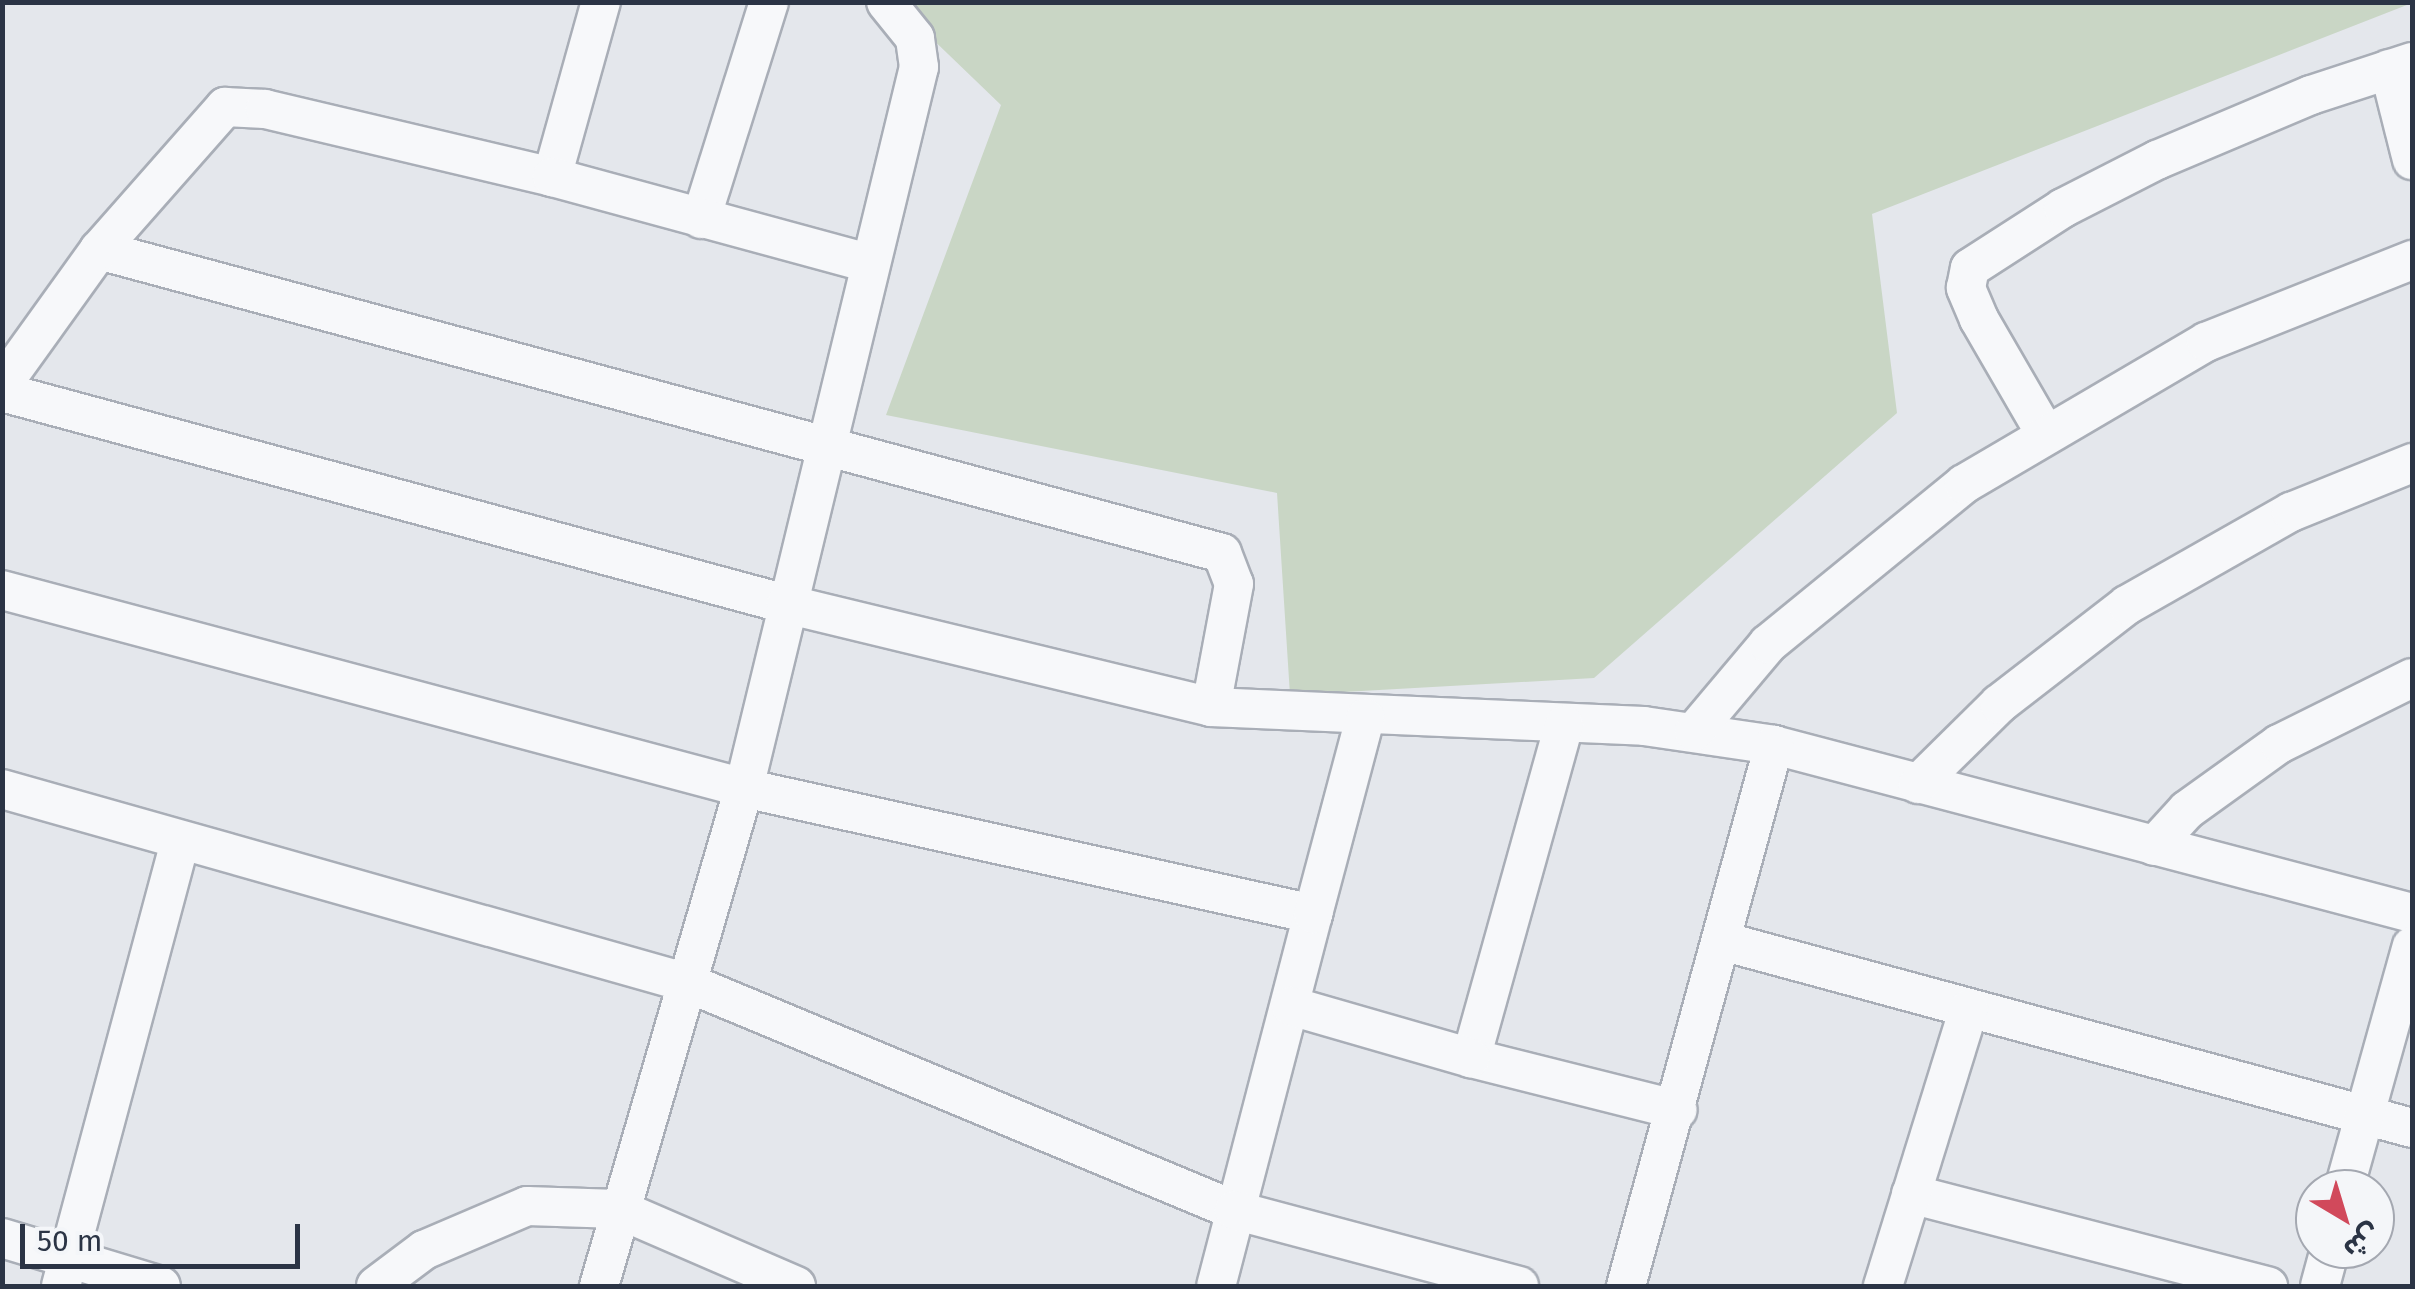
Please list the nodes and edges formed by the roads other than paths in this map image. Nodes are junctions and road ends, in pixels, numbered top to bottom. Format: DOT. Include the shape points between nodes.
graph roads {
  1 [pos="601,2"];
  2 [pos="768,2"];
  3 [pos="886,2"];
  4 [pos="2401,66"];
  5 [pos="2412,160"];
  6 [pos="552,177"];
  7 [pos="701,218"];
  8 [pos="99,250"];
  9 [pos="2412,260"];
  10 [pos="868,263"];
  11 [pos="2,388"];
  12 [pos="2045,432"];
  13 [pos="824,448"];
  14 [pos="2412,463"];
  15 [pos="2,590"];
  16 [pos="786,604"];
  17 [pos="2412,678"];
  18 [pos="1212,707"];
  19 [pos="1365,718"];
  20 [pos="1564,724"];
  21 [pos="1694,732"];
  22 [pos="1774,745"];
  23 [pos="1918,784"];
  24 [pos="744,788"];
  25 [pos="2,789"];
  26 [pos="180,842"];
  27 [pos="2154,846"];
  28 [pos="2406,905"];
  29 [pos="1313,914"];
  30 [pos="1722,940"];
  31 [pos="2412,946"];
  32 [pos="688,983"];
  33 [pos="1291,1006"];
  34 [pos="1969,1009"];
  35 [pos="1471,1058"];
  36 [pos="1678,1110"];
  37 [pos="2362,1114"];
  38 [pos="2412,1128"];
  39 [pos="2349,1169"];
  40 [pos="1910,1194"];
  41 [pos="618,1208"];
  42 [pos="1234,1210"];
  43 [pos="2,1238"];
  44 [pos="65,1271"];
  45 [pos="160,1286"];
  46 [pos="376,1286"];
  47 [pos="600,1286"];
  48 [pos="796,1286"];
  49 [pos="1216,1286"];
  50 [pos="1519,1286"];
  51 [pos="1626,1286"];
  52 [pos="1884,1286"];
  53 [pos="2268,1286"];
  1 -- 6 [label="street"];
  2 -- 7 [label="street"];
  3 -- 10 [label="street" via="916,38 920,58"];
  4 -- 5 [label="street"];
  4 -- 12 [label="street" via="2157,160 2063,208 1970,268 1966,288 1979,318"];
  6 -- 7 [label="street"];
  6 -- 8 [label="street" via="264,109 225,107"];
  7 -- 10 [label="street"];
  8 -- 11 [label="street"];
  8 -- 13 [label="street"];
  9 -- 12 [label="street" via="2206,342"];
  10 -- 13 [label="street"];
  11 -- 16 [label="street"];
  12 -- 21 [label="street" via="1964,484 1823,594 1768,644"];
  13 -- 16 [label="street"];
  13 -- 18 [label="street" via="1222,552 1234,584"];
  14 -- 23 [label="street" via="2290,512 2127,606 1999,704"];
  15 -- 24 [label="street"];
  16 -- 18 [label="street"];
  16 -- 24 [label="street"];
  17 -- 27 [label="street" via="2278,744 2188,810"];
  18 -- 19 [label="street"];
  19 -- 20 [label="street"];
  19 -- 29 [label="street"];
  20 -- 21 [label="street"];
  20 -- 35 [label="street"];
  21 -- 22 [label="street"];
  22 -- 23 [label="street"];
  22 -- 30 [label="street"];
  23 -- 27 [label="street"];
  24 -- 29 [label="street"];
  24 -- 32 [label="street"];
  25 -- 26 [label="street"];
  26 -- 32 [label="street"];
  26 -- 44 [label="street"];
  27 -- 28 [label="street"];
  29 -- 33 [label="street"];
  30 -- 34 [label="street"];
  30 -- 36 [label="street"];
  31 -- 37 [label="street"];
  32 -- 41 [label="street"];
  32 -- 42 [label="street"];
  33 -- 35 [label="street"];
  33 -- 42 [label="street"];
  34 -- 37 [label="street"];
  34 -- 40 [label="street"];
  35 -- 36 [label="street"];
  36 -- 51 [label="street"];
  37 -- 38 [label="street"];
  37 -- 39 [label="street"];
  40 -- 52 [label="street"];
  40 -- 53 [label="street"];
  41 -- 46 [label="street" via="527,1206 424,1250"];
  41 -- 47 [label="street"];
  41 -- 48 [label="street"];
  42 -- 49 [label="street"];
  42 -- 50 [label="street"];
  43 -- 44 [label="street"];
  44 -- 45 [label="street"];
}
